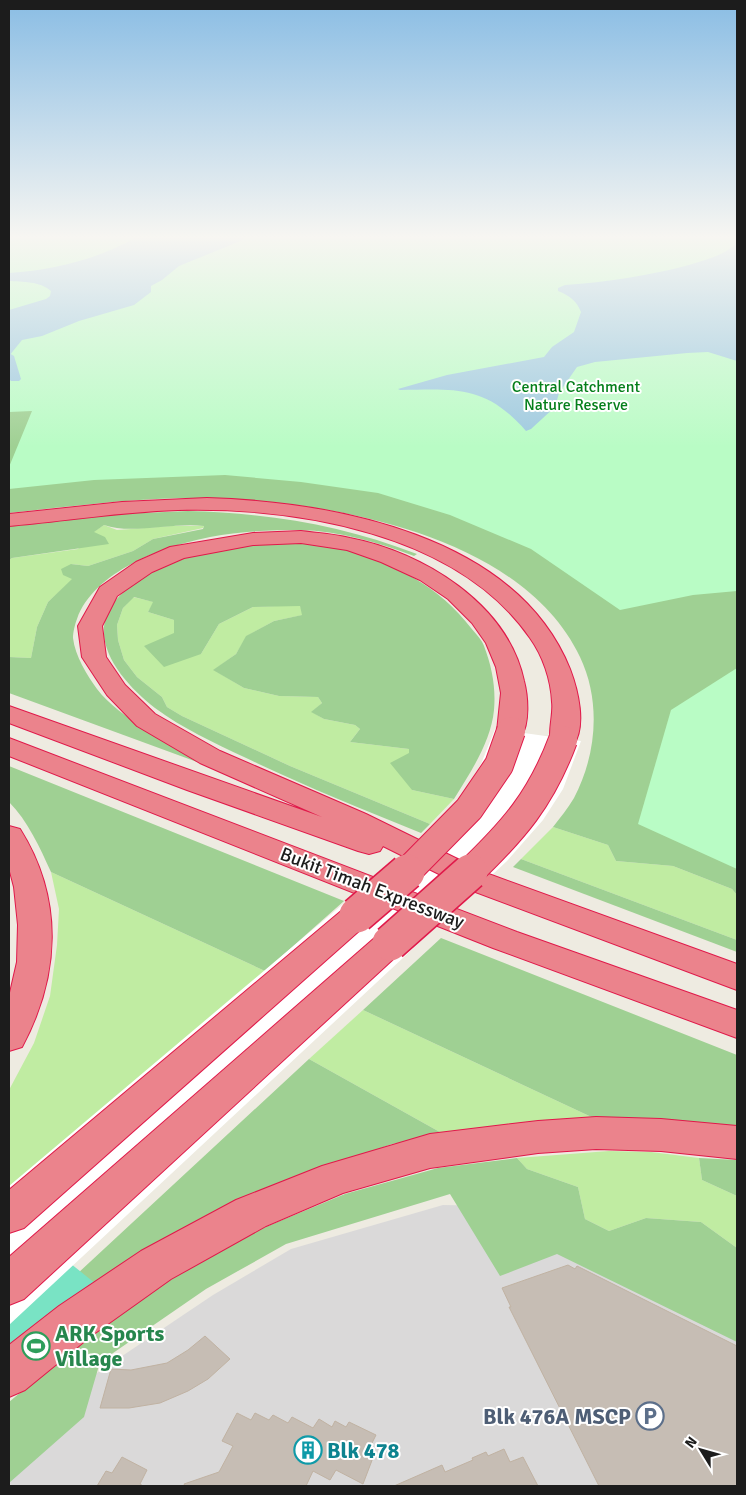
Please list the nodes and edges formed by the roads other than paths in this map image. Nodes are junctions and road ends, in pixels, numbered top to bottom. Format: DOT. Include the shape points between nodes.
graph roads {
  1 [pos="9,520"];
  2 [pos="9,714"];
  3 [pos="9,746"];
  4 [pos="9,836"];
  5 [pos="474,879"];
  6 [pos="737,978"];
  7 [pos="737,1024"];
  8 [pos="9,1038"];
  9 [pos="737,1143"];
  10 [pos="9,1215"];
  11 [pos="9,1286"];
  12 [pos="9,1374"];
  1 -- 11 [label="highway, bridge" via="179,504 235,506 318,516 403,538 450,558 485,579 528,617 552,653 564,690 566,714 563,740 548,777 534,801 480,863"];
  2 -- 5 [label="highway, Bukit Timah Expressway" via="197,784"];
  3 -- 7 [label="highway, Bukit Timah Expressway" via="504,940"];
  4 -- 8 [label="highway" via="26,874 32,898 35,939 31,982"];
  5 -- 6 [label="highway, Bukit Timah Expressway"];
  5 -- 10 [label="highway, bridge" via="356,821 210,757 146,720 116,690 94,657 90,626 108,592 144,566 178,552 253,539 301,537 350,544 389,557 456,594 498,642 509,667 514,693 511,731 499,765 469,810 415,865"];
  9 -- 12 [label="highway" via="661,1135 596,1133 538,1137 430,1151 336,1178 251,1212 156,1265 75,1321"];
}
